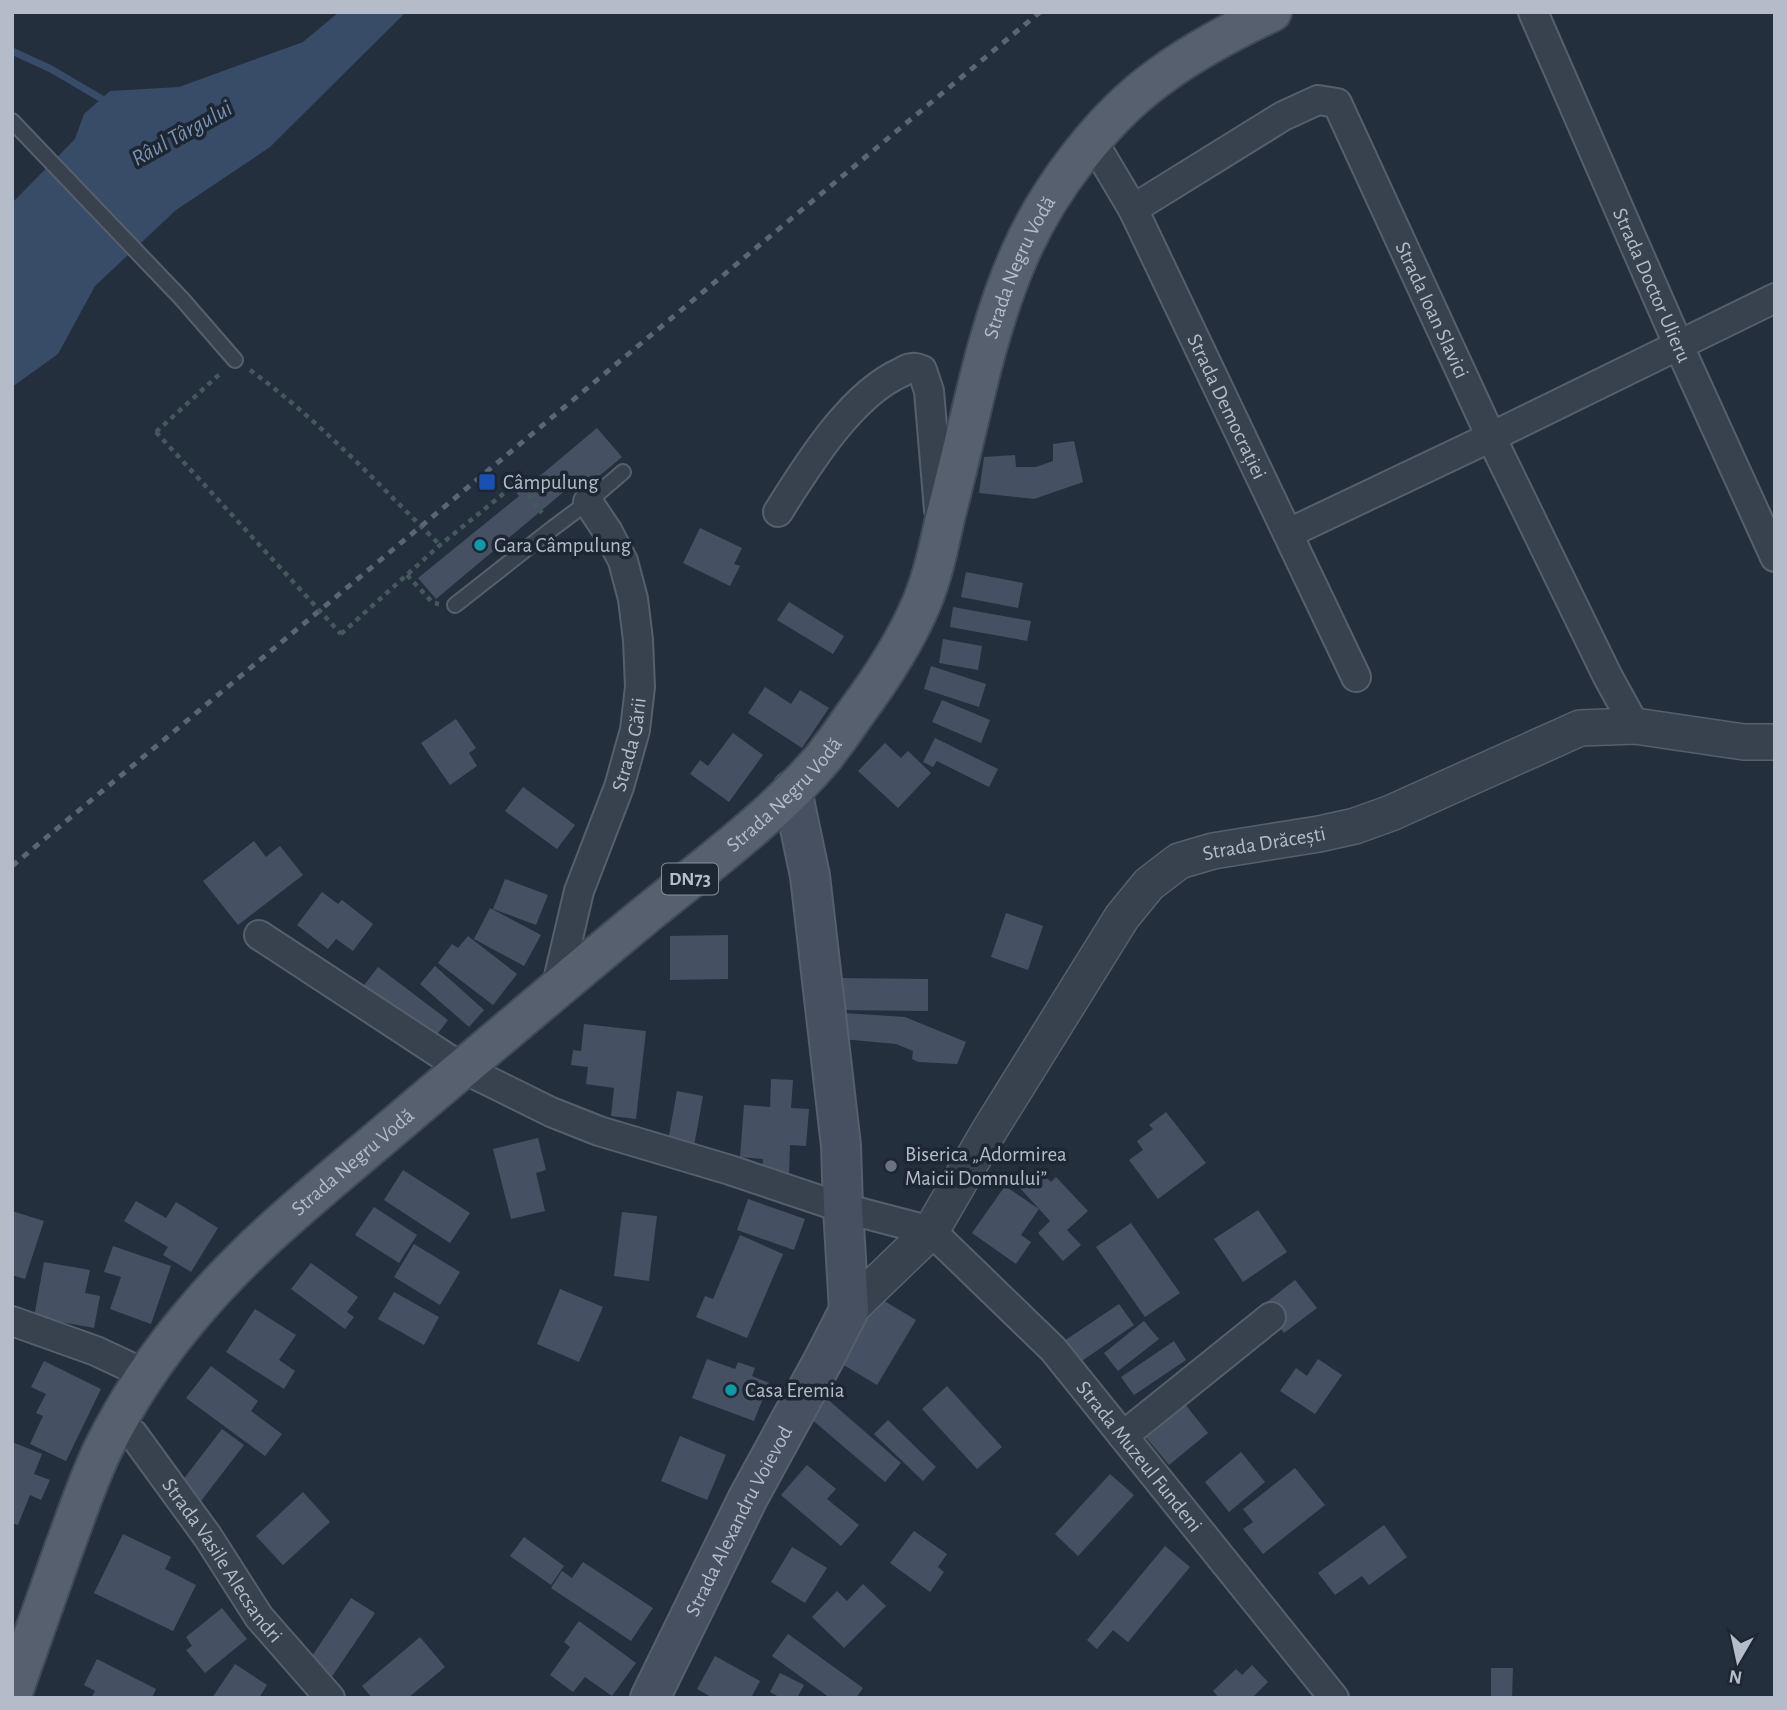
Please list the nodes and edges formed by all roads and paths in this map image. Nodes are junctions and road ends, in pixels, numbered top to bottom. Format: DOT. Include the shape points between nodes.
graph roads {
  1 [pos="1272,12"];
  2 [pos="1533,12"];
  3 [pos="12,121"];
  4 [pos="1093,140"];
  5 [pos="1133,209"];
  6 [pos="1775,298"];
  7 [pos="1678,344"];
  8 [pos="235,359"];
  9 [pos="217,376"];
  10 [pos="1491,437"];
  11 [pos="623,472"];
  12 [pos="588,502"];
  13 [pos="778,512"];
  14 [pos="553,528"];
  15 [pos="1289,533"];
  16 [pos="942,534"];
  17 [pos="440,545"];
  18 [pos="1775,557"];
  19 [pos="407,575"];
  20 [pos="455,605"];
  21 [pos="1356,677"];
  22 [pos="1635,726"];
  23 [pos="1775,742"];
  24 [pos="792,790"];
  25 [pos="259,935"];
  26 [pos="556,989"];
  27 [pos="462,1068"];
  28 [pos="843,1208"];
  29 [pos="931,1231"];
  30 [pos="849,1310"];
  31 [pos="1272,1317"];
  32 [pos="12,1321"];
  33 [pos="147,1375"];
  34 [pos="116,1423"];
  35 [pos="1123,1436"];
  36 [pos="12,1695"];
  37 [pos="330,1698"];
  38 [pos="650,1698"];
  39 [pos="1334,1698"];
  1 -- 4 [label="main road, Strada Negru Vodă / DN73" via="1198,50 1155,80"];
  2 -- 7 [label="street, Strada Doctor Ulieru"];
  3 -- 8 [label="lane"];
  4 -- 5 [label="street, Strada Democrației"];
  4 -- 16 [label="main road, Strada Negru Vodă / DN73" via="1037,219 1006,289 978,382"];
  5 -- 10 [label="street, Strada Ioan Slavici" via="1283,116 1318,100 1338,103"];
  5 -- 15 [label="street, Strada Democrației"];
  6 -- 7 [label="street"];
  7 -- 10 [label="street"];
  7 -- 18 [label="street, Strada Doctor Ulieru"];
  8 -- 17 [label="path" via="307,415"];
  9 -- 19 [label="path, bridge" via="156,432 341,635"];
  10 -- 15 [label="street"];
  10 -- 22 [label="street, Strada Ioan Slavici"];
  11 -- 12 [label="lane"];
  12 -- 14 [label="lane"];
  12 -- 26 [label="street, Strada Gării" via="622,561 633,599 640,687 635,730 619,787 579,891"];
  13 -- 16 [label="street" via="854,407 887,378 912,368 922,370 929,391"];
  14 -- 17 [label="path" via="518,482"];
  14 -- 20 [label="lane"];
  15 -- 21 [label="street, Strada Democrației"];
  16 -- 24 [label="main road, Strada Negru Vodă / DN73" via="924,598 909,631 842,733"];
  17 -- 19 [label="path"];
  19 -- 20 [label="path" via="433,603"];
  22 -- 23 [label="street, Strada Drăcești" via="1744,742"];
  22 -- 29 [label="street, Strada Drăcești" via="1580,727 1355,826 1179,860 1149,884 1122,917"];
  24 -- 26 [label="main road, Strada Negru Vodă / DN73" via="743,836"];
  24 -- 28 [label="main road" via="810,876 841,1146"];
  25 -- 27 [label="street"];
  26 -- 27 [label="main road, Strada Negru Vodă / DN73"];
  27 -- 28 [label="street" via="599,1131"];
  27 -- 33 [label="main road, Strada Negru Vodă / DN73" via="263,1239 191,1315"];
  28 -- 29 [label="street"];
  28 -- 30 [label="main road"];
  29 -- 30 [label="street, Strada Drăcești"];
  29 -- 35 [label="street, Strada Muzeul Fundeni" via="1053,1349"];
  30 -- 38 [label="main road, Strada Alexandru Voievod" via="748,1498"];
  31 -- 35 [label="street"];
  32 -- 33 [label="street"];
  33 -- 34 [label="main road, Strada Negru Vodă / DN73"];
  34 -- 36 [label="main road, Strada Negru Vodă / DN73" via="85,1490"];
  34 -- 37 [label="street, Strada Vasile Alecsandri" via="133,1434 259,1617"];
  35 -- 39 [label="street, Strada Muzeul Fundeni"];
}
